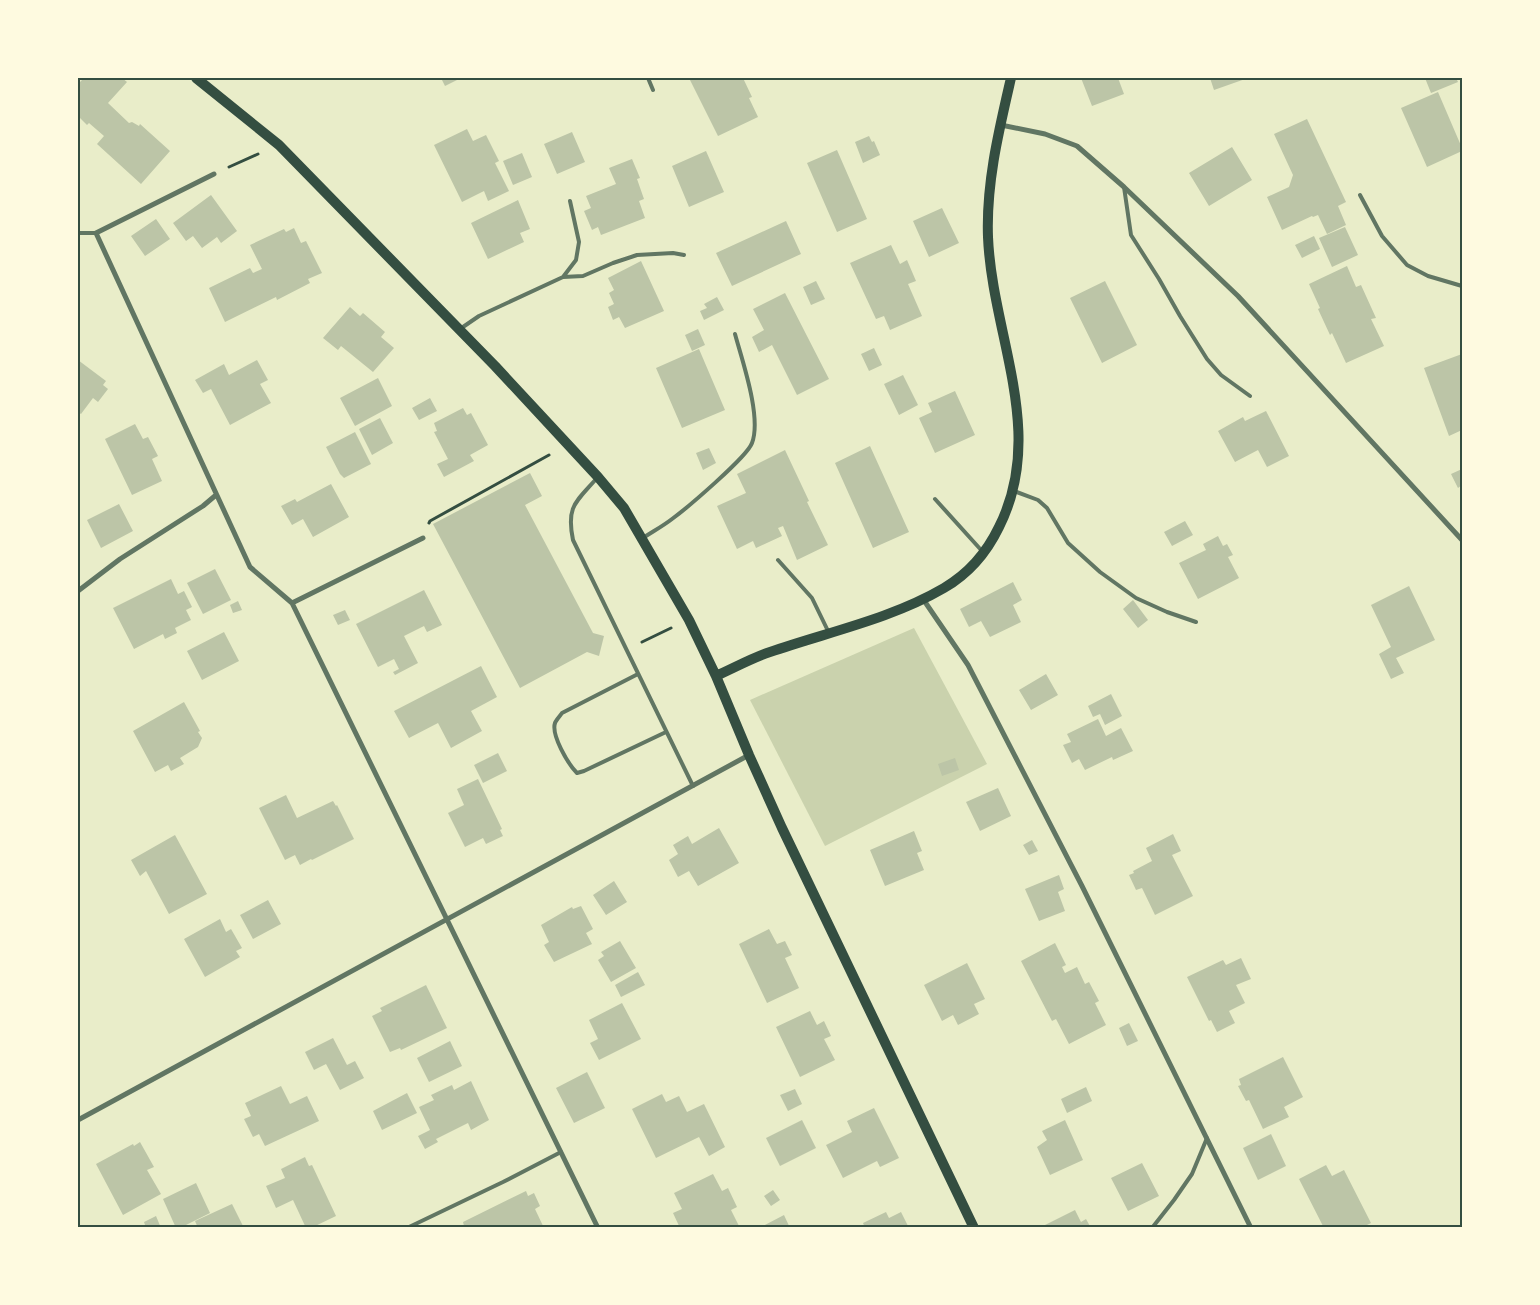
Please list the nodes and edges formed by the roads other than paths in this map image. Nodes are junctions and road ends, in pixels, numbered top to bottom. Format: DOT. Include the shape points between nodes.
graph roads {
  1 [pos="196,78"];
  2 [pos="648,78"];
  3 [pos="1011,78"];
  4 [pos="654,90"];
  5 [pos="1002,125"];
  6 [pos="214,174"];
  7 [pos="1124,187"];
  8 [pos="1360,195"];
  9 [pos="570,201"];
  10 [pos="78,233"];
  11 [pos="96,233"];
  12 [pos="684,255"];
  13 [pos="563,277"];
  14 [pos="1462,286"];
  15 [pos="460,329"];
  16 [pos="735,334"];
  17 [pos="1250,396"];
  18 [pos="598,477"];
  19 [pos="1014,491"];
  20 [pos="216,495"];
  21 [pos="934,499"];
  22 [pos="424,538"];
  23 [pos="643,538"];
  24 [pos="1462,540"];
  25 [pos="984,553"];
  26 [pos="778,560"];
  27 [pos="78,591"];
  28 [pos="923,599"];
  29 [pos="292,603"];
  30 [pos="1196,622"];
  31 [pos="829,633"];
  32 [pos="638,674"];
  33 [pos="716,676"];
  34 [pos="666,732"];
  35 [pos="749,756"];
  36 [pos="693,786"];
  37 [pos="447,919"];
  38 [pos="78,1120"];
  39 [pos="1207,1138"];
  40 [pos="561,1152"];
  41 [pos="407,1228"];
  42 [pos="598,1228"];
  43 [pos="974,1228"];
  44 [pos="1152,1228"];
  45 [pos="1252,1228"];
  1 -- 15 [label="main road" via="279,145"];
  2 -- 4 [label="lane"];
  3 -- 5 [label="main road"];
  5 -- 7 [label="street" via="1045,134 1077,146"];
  5 -- 19 [label="main road" via="992,169 988,238 995,299 1018,415 1020,441"];
  6 -- 11 [label="street"];
  7 -- 17 [label="lane" via="1131,235 1207,359 1221,376"];
  7 -- 24 [label="street" via="1238,296"];
  8 -- 14 [label="lane" via="1382,236 1407,264 1428,276"];
  9 -- 13 [label="lane" via="579,242 576,260"];
  10 -- 11 [label="lane"];
  11 -- 20 [label="street"];
  12 -- 13 [label="lane" via="636,255 583,276"];
  13 -- 15 [label="lane" via="479,316"];
  15 -- 18 [label="main road"];
  16 -- 23 [label="lane" via="751,394 752,443 742,458 678,514"];
  18 -- 23 [label="main road" via="624,508"];
  18 -- 32 [label="lane" via="574,505 570,524 573,540"];
  19 -- 25 [label="main road"];
  19 -- 30 [label="lane" via="1038,500 1047,508 1068,543 1136,598"];
  20 -- 27 [label="street"];
  20 -- 29 [label="street" via="250,567"];
  21 -- 25 [label="lane"];
  22 -- 29 [label="street"];
  23 -- 33 [label="main road"];
  25 -- 28 [label="main road" via="966,572"];
  26 -- 31 [label="lane" via="812,598"];
  28 -- 31 [label="main road"];
  28 -- 39 [label="street" via="968,665"];
  29 -- 37 [label="street"];
  31 -- 33 [label="main road" via="768,653"];
  32 -- 34 [label="lane"];
  32 -- 34 [label="lane" via="562,713 555,723 554,734 570,767 576,772"];
  33 -- 35 [label="main road"];
  34 -- 36 [label="lane"];
  35 -- 36 [label="street"];
  35 -- 43 [label="main road"];
  36 -- 37 [label="street"];
  37 -- 38 [label="street"];
  37 -- 40 [label="street"];
  39 -- 44 [label="lane" via="1192,1174"];
  39 -- 45 [label="street"];
  40 -- 41 [label="lane"];
  40 -- 42 [label="street"];
}
